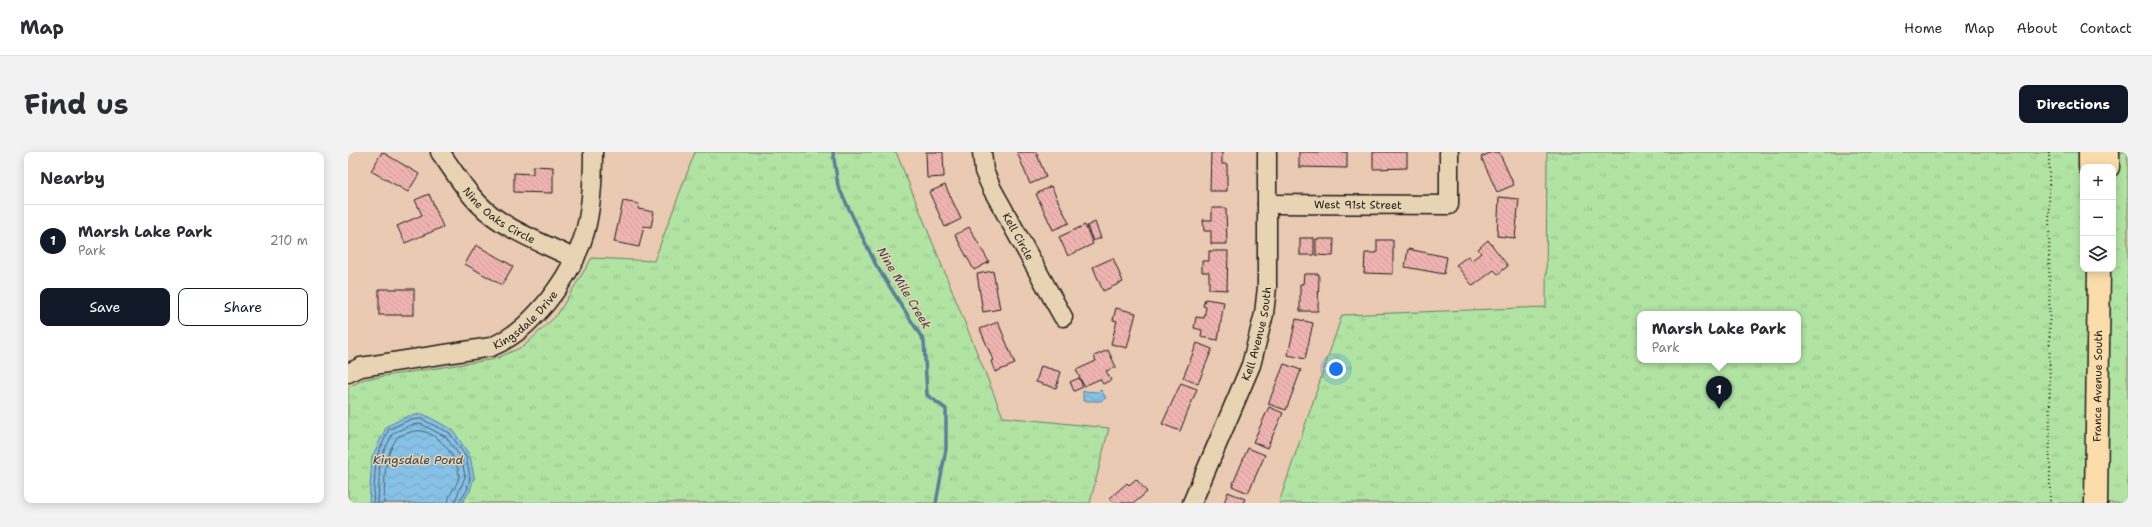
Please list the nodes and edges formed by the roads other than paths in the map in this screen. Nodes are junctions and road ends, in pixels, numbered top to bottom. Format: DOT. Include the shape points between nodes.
graph roads {
  1 [pos="440,152"];
  2 [pos="593,152"];
  3 [pos="982,152"];
  4 [pos="1267,152"];
  5 [pos="1449,152"];
  6 [pos="2090,152"];
  7 [pos="2108,152"];
  8 [pos="2090,164"];
  9 [pos="2108,164"];
  10 [pos="1267,204"];
  11 [pos="575,259"];
  12 [pos="2099,272"];
  13 [pos="1064,317"];
  14 [pos="348,373"];
  15 [pos="1192,503"];
  16 [pos="2096,503"];
  1 -- 11 [label="street, Nine Oaks Circle" via="479,205 496,219"];
  2 -- 11 [label="street, Kingsdale Drive" via="593,193 589,221"];
  3 -- 13 [label="street, Kell Circle" via="984,171 992,189"];
  4 -- 10 [label="street, Kell Avenue South"];
  5 -- 10 [label="street, West 91st Street" via="1449,205"];
  6 -- 8 [label="main road"];
  7 -- 9 [label="main road"];
  10 -- 15 [label="street, Kell Avenue South" via="1267,287 1259,340 1251,365"];
  11 -- 14 [label="street, Kingsdale Drive" via="569,272 534,317 522,330 507,340 474,351 361,368"];
  12 -- 16 [label="main road, France Avenue South"];
}
